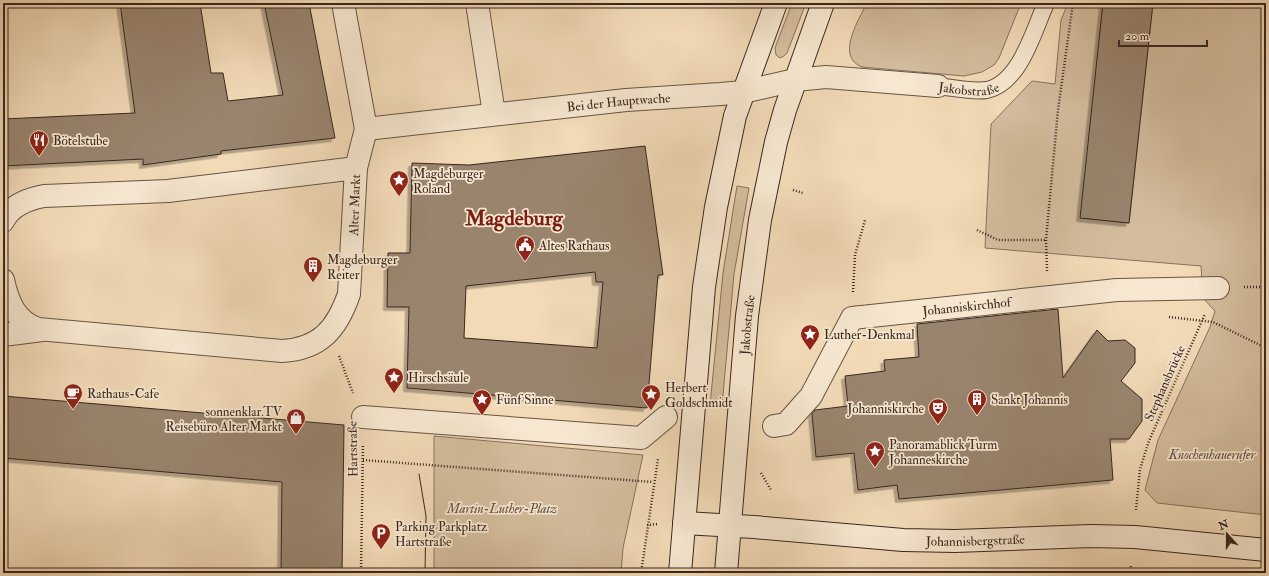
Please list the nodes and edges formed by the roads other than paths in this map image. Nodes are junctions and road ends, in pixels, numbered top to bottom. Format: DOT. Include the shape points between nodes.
graph roads {
  1 [pos="343,3"];
  2 [pos="477,3"];
  3 [pos="776,3"];
  4 [pos="823,3"];
  5 [pos="1046,3"];
  6 [pos="795,80"];
  7 [pos="938,86"];
  8 [pos="743,92"];
  9 [pos="494,114"];
  10 [pos="366,129"];
  11 [pos="356,168"];
  12 [pos="3,221"];
  13 [pos="3,280"];
  14 [pos="1218,288"];
  15 [pos="43,330"];
  16 [pos="3,335"];
  17 [pos="666,417"];
  18 [pos="363,418"];
  19 [pos="774,426"];
  20 [pos="684,523"];
  21 [pos="729,525"];
  22 [pos="1266,550"];
  23 [pos="680,573"];
  24 [pos="726,573"];
  1 -- 10 [label="street"];
  2 -- 9 [label="street"];
  3 -- 8 [label="street"];
  4 -- 6 [label="street, Jakobstraße"];
  5 -- 7 [label="lane, Jakobstraße" via="1024,56 1007,79 988,90"];
  6 -- 7 [label="street, Jakobstraße" via="826,77"];
  6 -- 8 [label="street, Jakobstraße"];
  6 -- 21 [label="street, Jakobstraße" via="776,142 754,256"];
  8 -- 9 [label="street, Bei der Hauptwache" via="626,100"];
  8 -- 20 [label="street" via="722,176 704,288"];
  9 -- 10 [label="street, Bei der Hauptwache"];
  10 -- 11 [label="street"];
  11 -- 12 [label="street, Alter Markt" via="168,191 44,196 15,207"];
  11 -- 15 [label="street, Alter Markt" via="350,289 342,312 329,332 310,346 282,351"];
  13 -- 15 [label="street, Alter Markt" via="10,304 18,317 24,323"];
  14 -- 19 [label="street, Johanniskirchhof" via="1117,290 852,318 811,396 786,424"];
  15 -- 16 [label="street, Alter Markt"];
  17 -- 18 [label="street" via="641,438"];
  20 -- 21 [label="street, Johannisbergstraße"];
  20 -- 23 [label="street"];
  21 -- 22 [label="street, Johannisbergstraße" via="903,540 1135,537"];
  21 -- 24 [label="street, Jakobstraße"];
}
